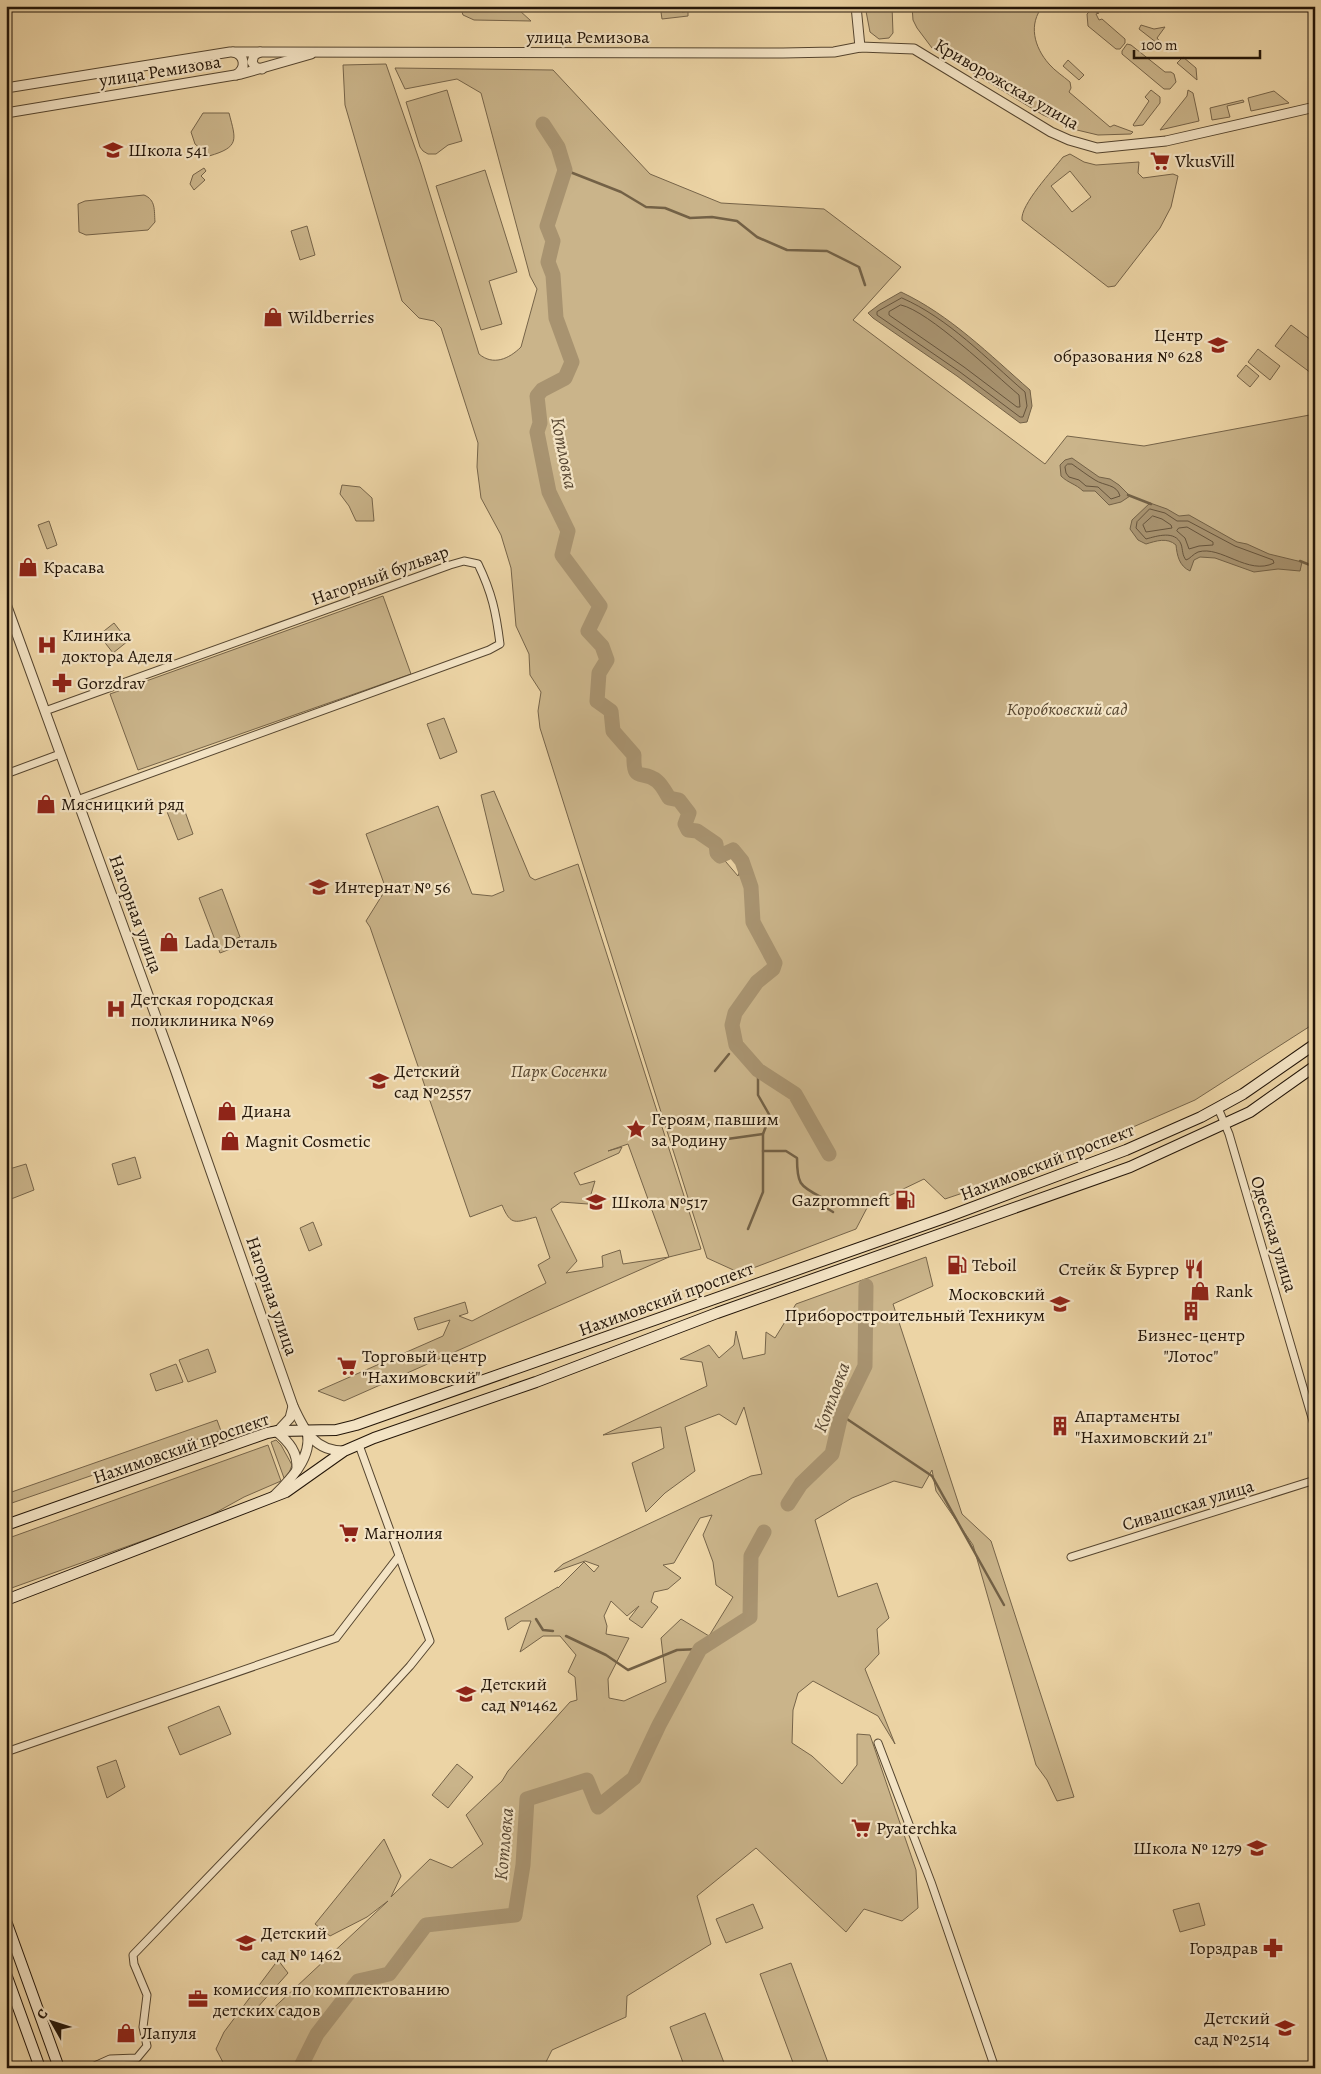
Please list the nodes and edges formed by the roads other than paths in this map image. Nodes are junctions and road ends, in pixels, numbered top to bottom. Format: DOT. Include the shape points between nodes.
graph roads {
  1 [pos="856,6"];
  2 [pos="860,47"];
  3 [pos="230,52"];
  4 [pos="260,52"];
  5 [pos="316,52"];
  6 [pos="262,69"];
  7 [pos="234,76"];
  8 [pos="6,88"];
  9 [pos="1315,107"];
  10 [pos="6,113"];
  11 [pos="6,604"];
  12 [pos="45,711"];
  13 [pos="60,754"];
  14 [pos="6,774"];
  15 [pos="77,800"];
  16 [pos="1315,1044"];
  17 [pos="1315,1066"];
  18 [pos="1218,1108"];
  19 [pos="1225,1124"];
  20 [pos="293,1406"];
  21 [pos="342,1428"];
  22 [pos="1315,1428"];
  23 [pos="277,1431"];
  24 [pos="306,1431"];
  25 [pos="358,1444"];
  26 [pos="344,1451"];
  27 [pos="297,1470"];
  28 [pos="1315,1480"];
  29 [pos="272,1498"];
  30 [pos="6,1525"];
  31 [pos="398,1556"];
  32 [pos="1070,1557"];
  33 [pos="6,1600"];
  34 [pos="878,1743"];
  35 [pos="6,1752"];
  36 [pos="6,1921"];
  37 [pos="6,1974"];
  38 [pos="40,2068"];
  39 [pos="59,2068"];
  40 [pos="90,2068"];
  41 [pos="995,2068"];
  1 -- 2 [label="street"];
  2 -- 5 [label="street, улица Ремизова" via="834,52 783,53"];
  2 -- 9 [label="street, Криворожская улица" via="914,49 1051,132 1097,148 1166,141"];
  3 -- 4 [label="street, улица Ремизова"];
  3 -- 7 [label="street" via="240,55 244,62"];
  3 -- 8 [label="street, улица Ремизова"];
  4 -- 5 [label="street, улица Ремизова"];
  4 -- 6 [label="street" via="254,55 252,62"];
  5 -- 6 [label="street, улица Ремизова"];
  6 -- 7 [label="street, улица Ремизова"];
  7 -- 10 [label="street, улица Ремизова"];
  11 -- 12 [label="street, Нагорная улица"];
  12 -- 13 [label="street, Нагорная улица"];
  12 -- 15 [label="street, Нагорный бульвар" via="464,561 478,564 491,591 500,644 489,650"];
  13 -- 14 [label="street"];
  13 -- 15 [label="street, Нагорная улица"];
  15 -- 20 [label="street, Нагорная улица"];
  16 -- 18 [label="main road, Нахимовский проспект"];
  17 -- 19 [label="main road, Нахимовский проспект" via="1250,1112"];
  18 -- 19 [label="street, Одесская улица"];
  18 -- 21 [label="main road, Нахимовский проспект" via="1126,1150 947,1217 356,1426"];
  19 -- 22 [label="street, Одесская улица"];
  19 -- 25 [label="main road, Нахимовский проспект" via="1130,1167 717,1312 536,1382"];
  20 -- 21 [label="street" via="309,1427"];
  20 -- 23 [label="street" via="290,1418"];
  20 -- 24 [label="street, Нагорная улица"];
  21 -- 24 [label="main road, Нахимовский проспект"];
  23 -- 24 [label="main road, Нахимовский проспект"];
  23 -- 27 [label="street" via="292,1448"];
  23 -- 30 [label="main road, Нахимовский проспект"];
  24 -- 26 [label="street, Нагорная улица" via="324,1448"];
  24 -- 27 [label="street" via="306,1451"];
  25 -- 26 [label="main road, Нахимовский проспект"];
  25 -- 31 [label="street"];
  26 -- 29 [label="main road, Нахимовский проспект" via="292,1488"];
  27 -- 29 [label="street, Нахимовский проспект"];
  28 -- 32 [label="street, Сивашская улица"];
  29 -- 33 [label="main road, Нахимовский проспект"];
  31 -- 35 [label="street" via="336,1638"];
  31 -- 40 [label="street" via="430,1641 376,1703 133,1955 148,1995 143,2027 148,2046 137,2058 110,2059"];
  34 -- 41 [label="street"];
  36 -- 39 [label="main road"];
  37 -- 38 [label="main road"];
}
